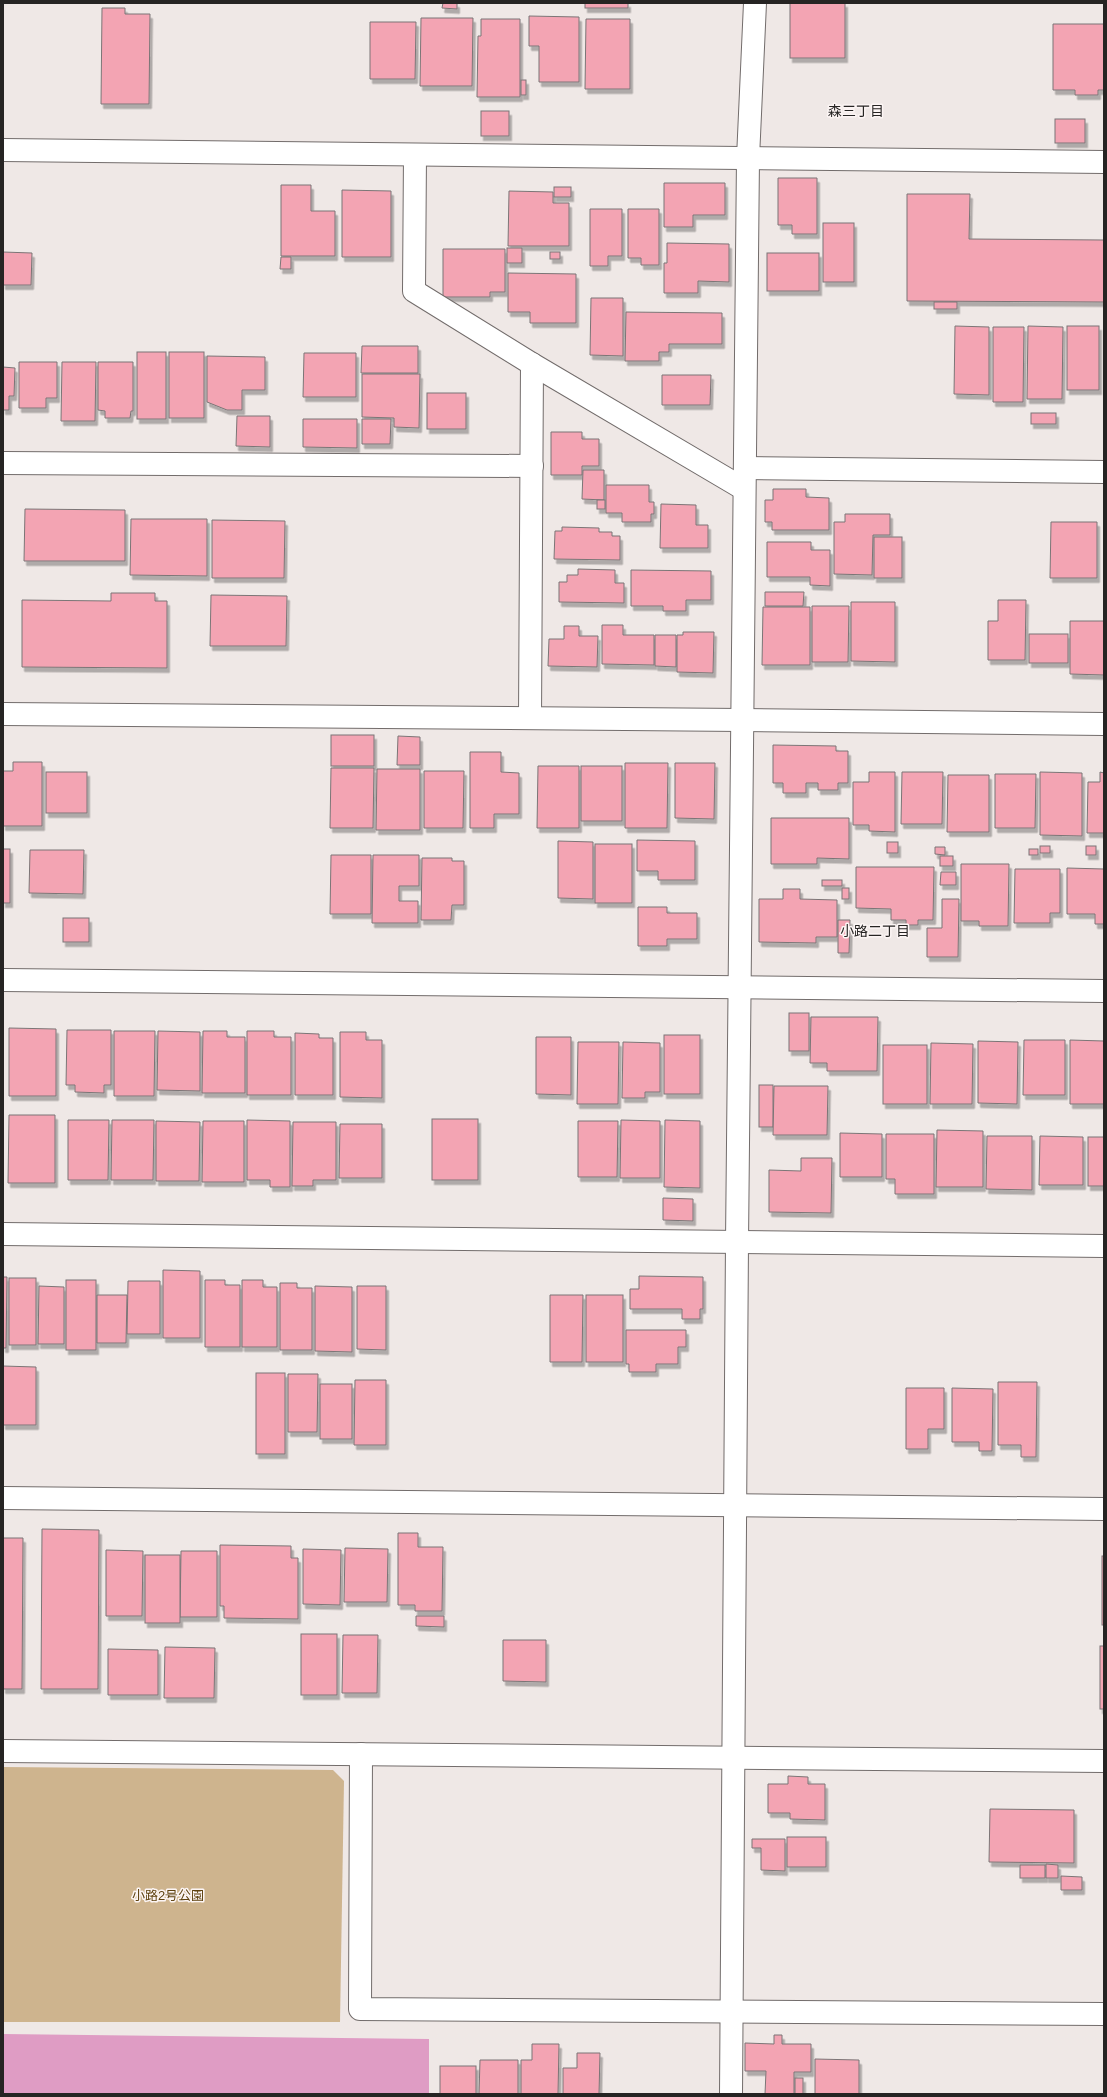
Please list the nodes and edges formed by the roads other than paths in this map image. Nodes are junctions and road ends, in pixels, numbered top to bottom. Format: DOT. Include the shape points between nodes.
graph roads {
  1 [pos="755,3"];
  2 [pos="3,150"];
  3 [pos="415,154"];
  4 [pos="748,158"];
  5 [pos="1104,162"];
  6 [pos="532,364"];
  7 [pos="3,464"];
  8 [pos="532,466"];
  9 [pos="745,468"];
  10 [pos="1104,472"];
  11 [pos="744,489"];
  12 [pos="3,714"];
  13 [pos="530,718"];
  14 [pos="742,720"];
  15 [pos="1104,724"];
  16 [pos="3,980"];
  17 [pos="739,987"];
  18 [pos="1104,991"];
  19 [pos="3,1234"];
  20 [pos="737,1242"];
  21 [pos="1104,1246"];
  22 [pos="3,1498"];
  23 [pos="735,1505"];
  24 [pos="1104,1509"];
  25 [pos="3,1750"];
  26 [pos="361,1754"];
  27 [pos="733,1758"];
  28 [pos="1104,1761"];
  29 [pos="731,2011"];
  30 [pos="1104,2014"];
  31 [pos="731,2094"];
  1 -- 4 [label="street"];
  2 -- 3 [label="street"];
  3 -- 4 [label="street"];
  3 -- 6 [label="street" via="414,291"];
  4 -- 5 [label="street"];
  4 -- 9 [label="street"];
  6 -- 8 [label="street"];
  6 -- 11 [label="street"];
  7 -- 8 [label="street"];
  8 -- 13 [label="street"];
  9 -- 10 [label="street"];
  9 -- 11 [label="street"];
  11 -- 14 [label="street"];
  12 -- 13 [label="street"];
  13 -- 14 [label="street"];
  14 -- 15 [label="street"];
  14 -- 17 [label="street"];
  16 -- 17 [label="street"];
  17 -- 18 [label="street"];
  17 -- 20 [label="street"];
  19 -- 20 [label="street"];
  20 -- 21 [label="street"];
  20 -- 23 [label="street"];
  22 -- 23 [label="street"];
  23 -- 24 [label="street"];
  23 -- 27 [label="street"];
  25 -- 26 [label="street"];
  26 -- 27 [label="street"];
  26 -- 29 [label="street" via="360,2009"];
  27 -- 28 [label="street"];
  27 -- 29 [label="street"];
  29 -- 30 [label="street"];
  29 -- 31 [label="street"];
}
